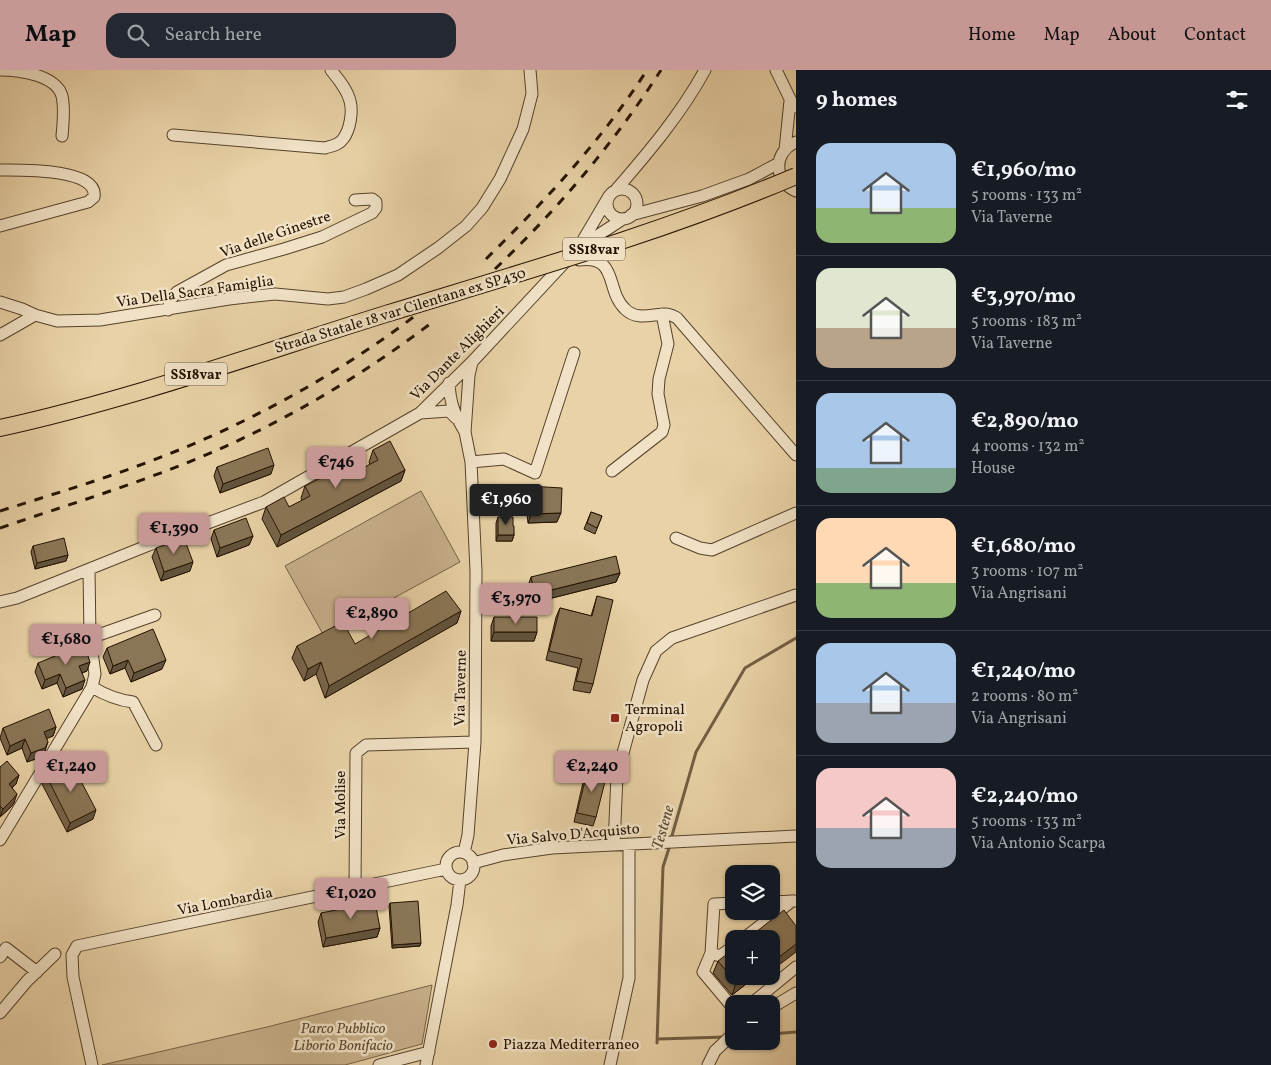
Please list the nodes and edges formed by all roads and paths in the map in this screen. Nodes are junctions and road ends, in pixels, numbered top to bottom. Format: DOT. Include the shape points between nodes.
graph roads {
  1 [pos="0,70"];
  2 [pos="331,70"];
  3 [pos="530,70"];
  4 [pos="706,70"];
  5 [pos="776,70"];
  6 [pos="793,106"];
  7 [pos="172,135"];
  8 [pos="62,136"];
  9 [pos="796,142"];
  10 [pos="785,150"];
  11 [pos="779,163"];
  12 [pos="636,167"];
  13 [pos="0,170"];
  14 [pos="749,179"];
  15 [pos="789,179"];
  16 [pos="796,191"];
  17 [pos="612,194"];
  18 [pos="634,197"];
  19 [pos="355,200"];
  20 [pos="659,207"];
  21 [pos="627,217"];
  22 [pos="0,226"];
  23 [pos="579,247"];
  24 [pos="565,262"];
  25 [pos="0,302"];
  26 [pos="168,310"];
  27 [pos="662,314"];
  28 [pos="35,315"];
  29 [pos="0,335"];
  30 [pos="574,353"];
  31 [pos="472,362"];
  32 [pos="449,383"];
  33 [pos="467,408"];
  34 [pos="420,412"];
  35 [pos="456,418"];
  36 [pos="0,428"];
  37 [pos="466,432"];
  38 [pos="796,455"];
  39 [pos="471,462"];
  40 [pos="612,471"];
  41 [pos="796,513"];
  42 [pos="676,538"];
  43 [pos="89,569"];
  44 [pos="796,596"];
  45 [pos="0,602"];
  46 [pos="155,616"];
  47 [pos="90,638"];
  48 [pos="92,687"];
  49 [pos="475,742"];
  50 [pos="156,745"];
  51 [pos="796,836"];
  52 [pos="0,840"];
  53 [pos="631,844"];
  54 [pos="614,845"];
  55 [pos="464,853"];
  56 [pos="473,862"];
  57 [pos="446,870"];
  58 [pos="460,880"];
  59 [pos="355,889"];
  60 [pos="794,901"];
  61 [pos="780,902"];
  62 [pos="725,903"];
  63 [pos="755,930"];
  64 [pos="725,952"];
  65 [pos="711,953"];
  66 [pos="55,954"];
  67 [pos="0,956"];
  68 [pos="796,967"];
  69 [pos="36,972"];
  70 [pos="796,993"];
  71 [pos="762,995"];
  72 [pos="725,998"];
  73 [pos="780,1003"];
  74 [pos="0,1013"];
  75 [pos="725,1042"];
  76 [pos="429,1052"];
  77 [pos="92,1065"];
  78 [pos="379,1065"];
  79 [pos="426,1065"];
  80 [pos="610,1065"];
  81 [pos="708,1065"];
  1 -- 8 [label="street" via="39,76 56,86 62,96"];
  2 -- 7 [label="street" via="350,100 351,118 343,139 336,144 325,148"];
  3 -- 26 [label="street, Via Della Sacra Famiglia" via="532,94 523,129 487,201 466,226 398,275 344,297 328,299 275,294"];
  4 -- 12 [label="street"];
  5 -- 6 [label="street"];
  6 -- 10 [label="street"];
  9 -- 10 [label="street"];
  10 -- 11 [label="street"];
  11 -- 14 [label="street"];
  11 -- 15 [label="street" via="779,170"];
  12 -- 17 [label="street"];
  12 -- 18 [label="street"];
  13 -- 22 [label="street" via="41,170 76,177 92,184 95,191 88,202"];
  14 -- 15 [label="street"];
  14 -- 20 [label="street"];
  15 -- 16 [label="street"];
  15 -- 36 [label="highway, Strada Statale 18 var Cilentana ex SP430 / SS18var, bridge" via="642,234 180,379"];
  17 -- 18 [label="street" via="624,190"];
  17 -- 21 [label="street" via="607,200 608,210 614,217"];
  17 -- 23 [label="street"];
  18 -- 20 [label="street"];
  18 -- 21 [label="street" via="636,209"];
  19 -- 26 [label="street, Via delle Ginestre" via="372,199 376,208 372,213 322,236 226,265 177,292 170,300"];
  20 -- 21 [label="street"];
  21 -- 23 [label="street"];
  23 -- 24 [label="street, Via Dante Alighieri"];
  24 -- 27 [label="street" via="600,261 624,308 634,315"];
  24 -- 31 [label="street, Via Dante Alighieri"];
  25 -- 28 [label="street, Via Della Sacra Famiglia"];
  26 -- 28 [label="street, Via Della Sacra Famiglia" via="91,320 57,321"];
  27 -- 38 [label="street" via="668,313 677,318"];
  27 -- 40 [label="street" via="668,344 659,379 662,432"];
  28 -- 29 [label="street"];
  30 -- 39 [label="street" via="534,473 504,459"];
  31 -- 32 [label="street, Via Dante Alighieri"];
  31 -- 33 [label="street, Via Taverne"];
  32 -- 33 [label="street" via="461,393"];
  32 -- 34 [label="street, Via Dante Alighieri"];
  32 -- 35 [label="street, Via Taverne"];
  33 -- 37 [label="street, Via Taverne"];
  34 -- 35 [label="street" via="449,411"];
  34 -- 43 [label="street, Via Dante Alighieri" via="264,502"];
  35 -- 37 [label="street, Via Taverne"];
  37 -- 39 [label="street, Via Taverne"];
  39 -- 49 [label="street, Via Taverne" via="476,571"];
  41 -- 42 [label="street" via="712,550"];
  43 -- 45 [label="street, Via Dante Alighieri"];
  43 -- 47 [label="street"];
  44 -- 54 [label="street" via="672,638 656,651 643,680 617,775"];
  46 -- 47 [label="street"];
  47 -- 48 [label="street" via="95,674"];
  48 -- 50 [label="street" via="105,695 133,702"];
  48 -- 52 [label="street"];
  49 -- 55 [label="street, Via Taverne"];
  49 -- 59 [label="street, Via Molise" via="366,745 356,753"];
  51 -- 53 [label="street, Via Salvo D'Acquisto"];
  53 -- 54 [label="street, Via Salvo D'Acquisto"];
  53 -- 80 [label="street" via="630,978"];
  54 -- 56 [label="street, Via Salvo D'Acquisto" via="552,848"];
  55 -- 56 [label="street"];
  55 -- 57 [label="street" via="452,855"];
  56 -- 58 [label="street" via="471,874"];
  57 -- 58 [label="street" via="450,876"];
  57 -- 59 [label="street, Via Lombardia"];
  58 -- 76 [label="street"];
  59 -- 77 [label="street, Via Lombardia" via="78,946 72,955 73,977"];
  60 -- 61 [label="street"];
  60 -- 63 [label="street"];
  62 -- 65 [label="street" via="714,904"];
  64 -- 65 [label="street" via="720,956"];
  65 -- 72 [label="street" via="703,972"];
  66 -- 69 [label="street"];
  67 -- 69 [label="street" via="6,948"];
  68 -- 71 [label="street"];
  69 -- 74 [label="street"];
  70 -- 73 [label="street"];
  75 -- 81 [label="street" via="715,1051"];
  76 -- 78 [label="street"];
  76 -- 79 [label="street"];
}
